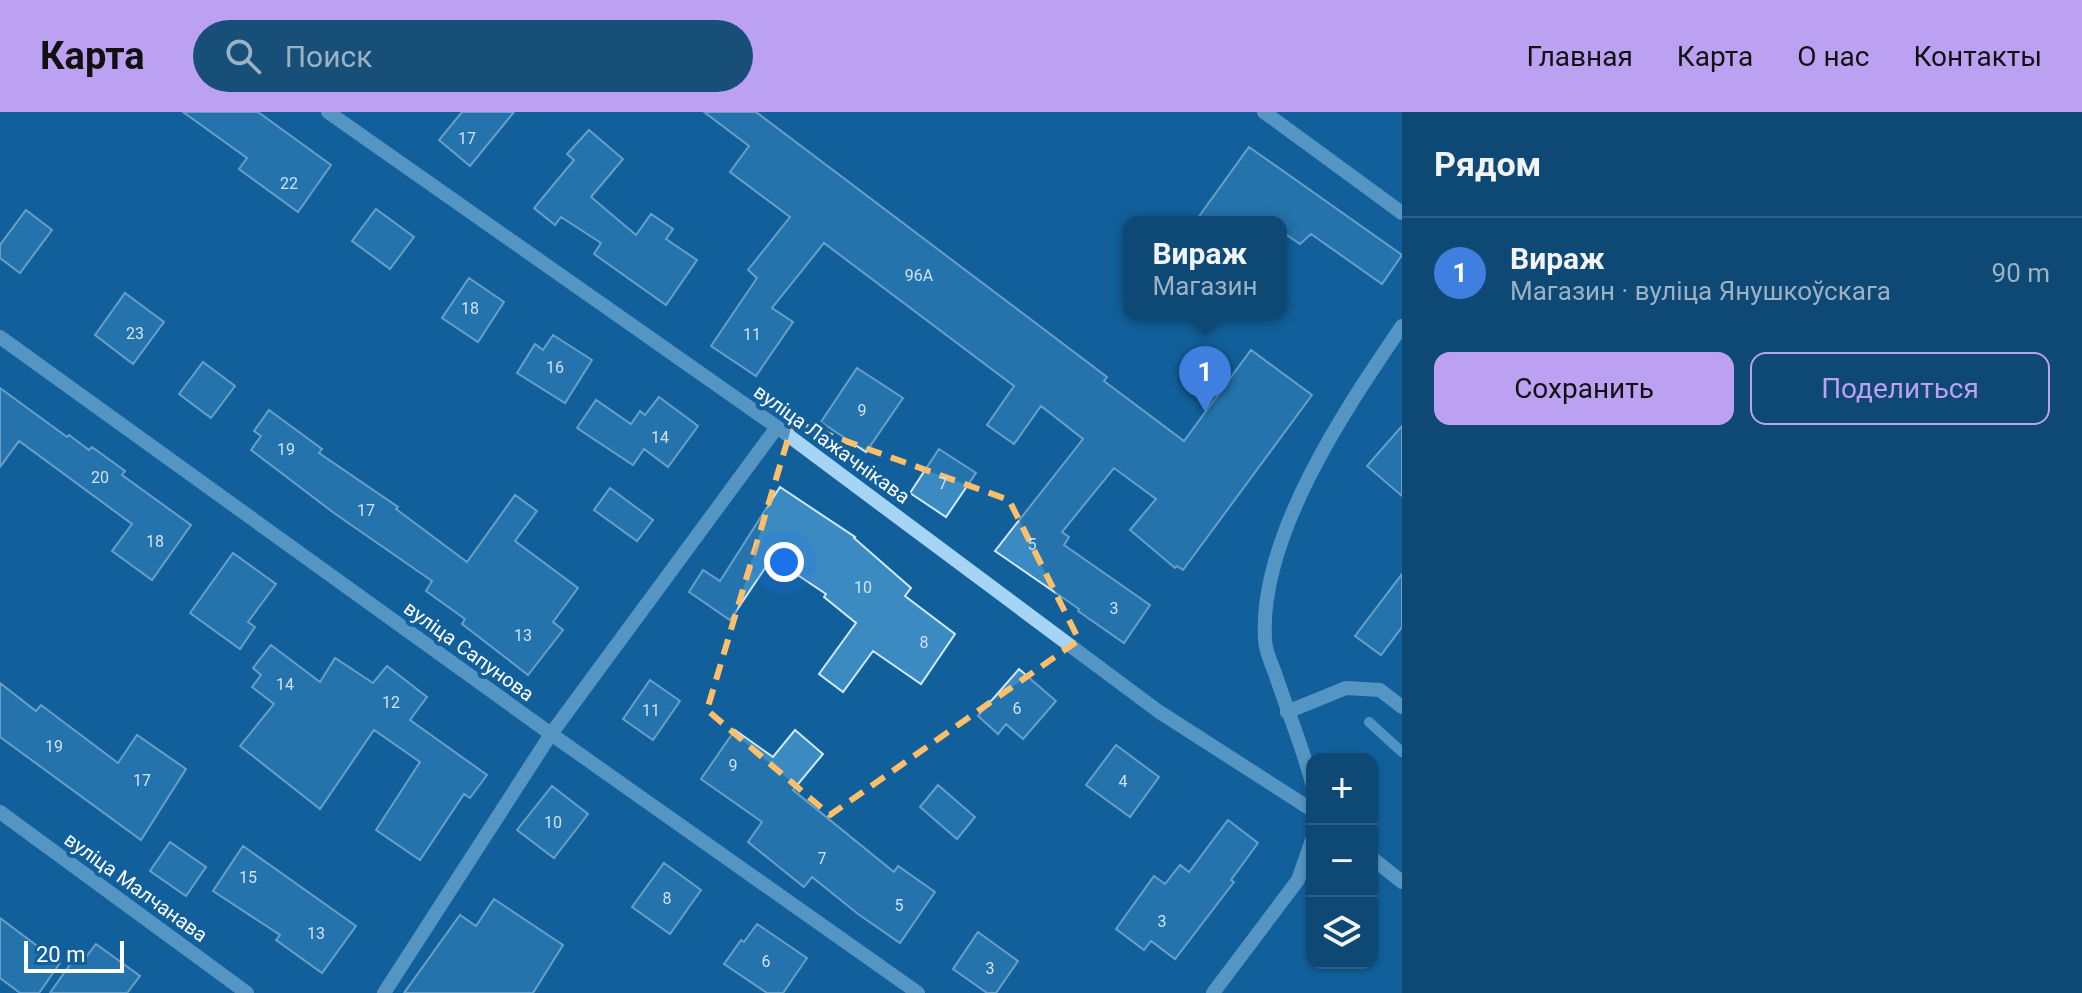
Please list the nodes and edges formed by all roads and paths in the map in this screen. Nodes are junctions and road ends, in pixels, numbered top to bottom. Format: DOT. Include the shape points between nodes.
graph roads {
  1 [pos="328,112"];
  2 [pos="1264,112"];
  3 [pos="1402,213"];
  4 [pos="1402,326"];
  5 [pos="0,337"];
  6 [pos="777,427"];
  7 [pos="1402,707"];
  8 [pos="1287,712"];
  9 [pos="551,734"];
  10 [pos="1306,758"];
  11 [pos="1306,806"];
  12 [pos="0,812"];
  13 [pos="1306,857"];
  14 [pos="1378,863"];
  15 [pos="1402,882"];
  16 [pos="247,993"];
  17 [pos="384,993"];
  18 [pos="918,993"];
  19 [pos="1213,993"];
  1 -- 6 [label="street, вуліца Лажачнікава"];
  2 -- 3 [label="street"];
  4 -- 8 [label="street" via="1342,416 1288,521 1268,583 1264,641"];
  5 -- 9 [label="street, вуліца Сапунова"];
  6 -- 9 [label="street"];
  6 -- 11 [label="street, вуліца Лажачнікава" via="1158,711"];
  7 -- 8 [label="street" via="1380,690 1346,688"];
  8 -- 10 [label="street"];
  9 -- 17 [label="street"];
  9 -- 18 [label="street, вуліца Сапунова"];
  12 -- 16 [label="street, вуліца Малчанава"];
  13 -- 19 [label="street" via="1298,880"];
  14 -- 15 [label="street"];
}
